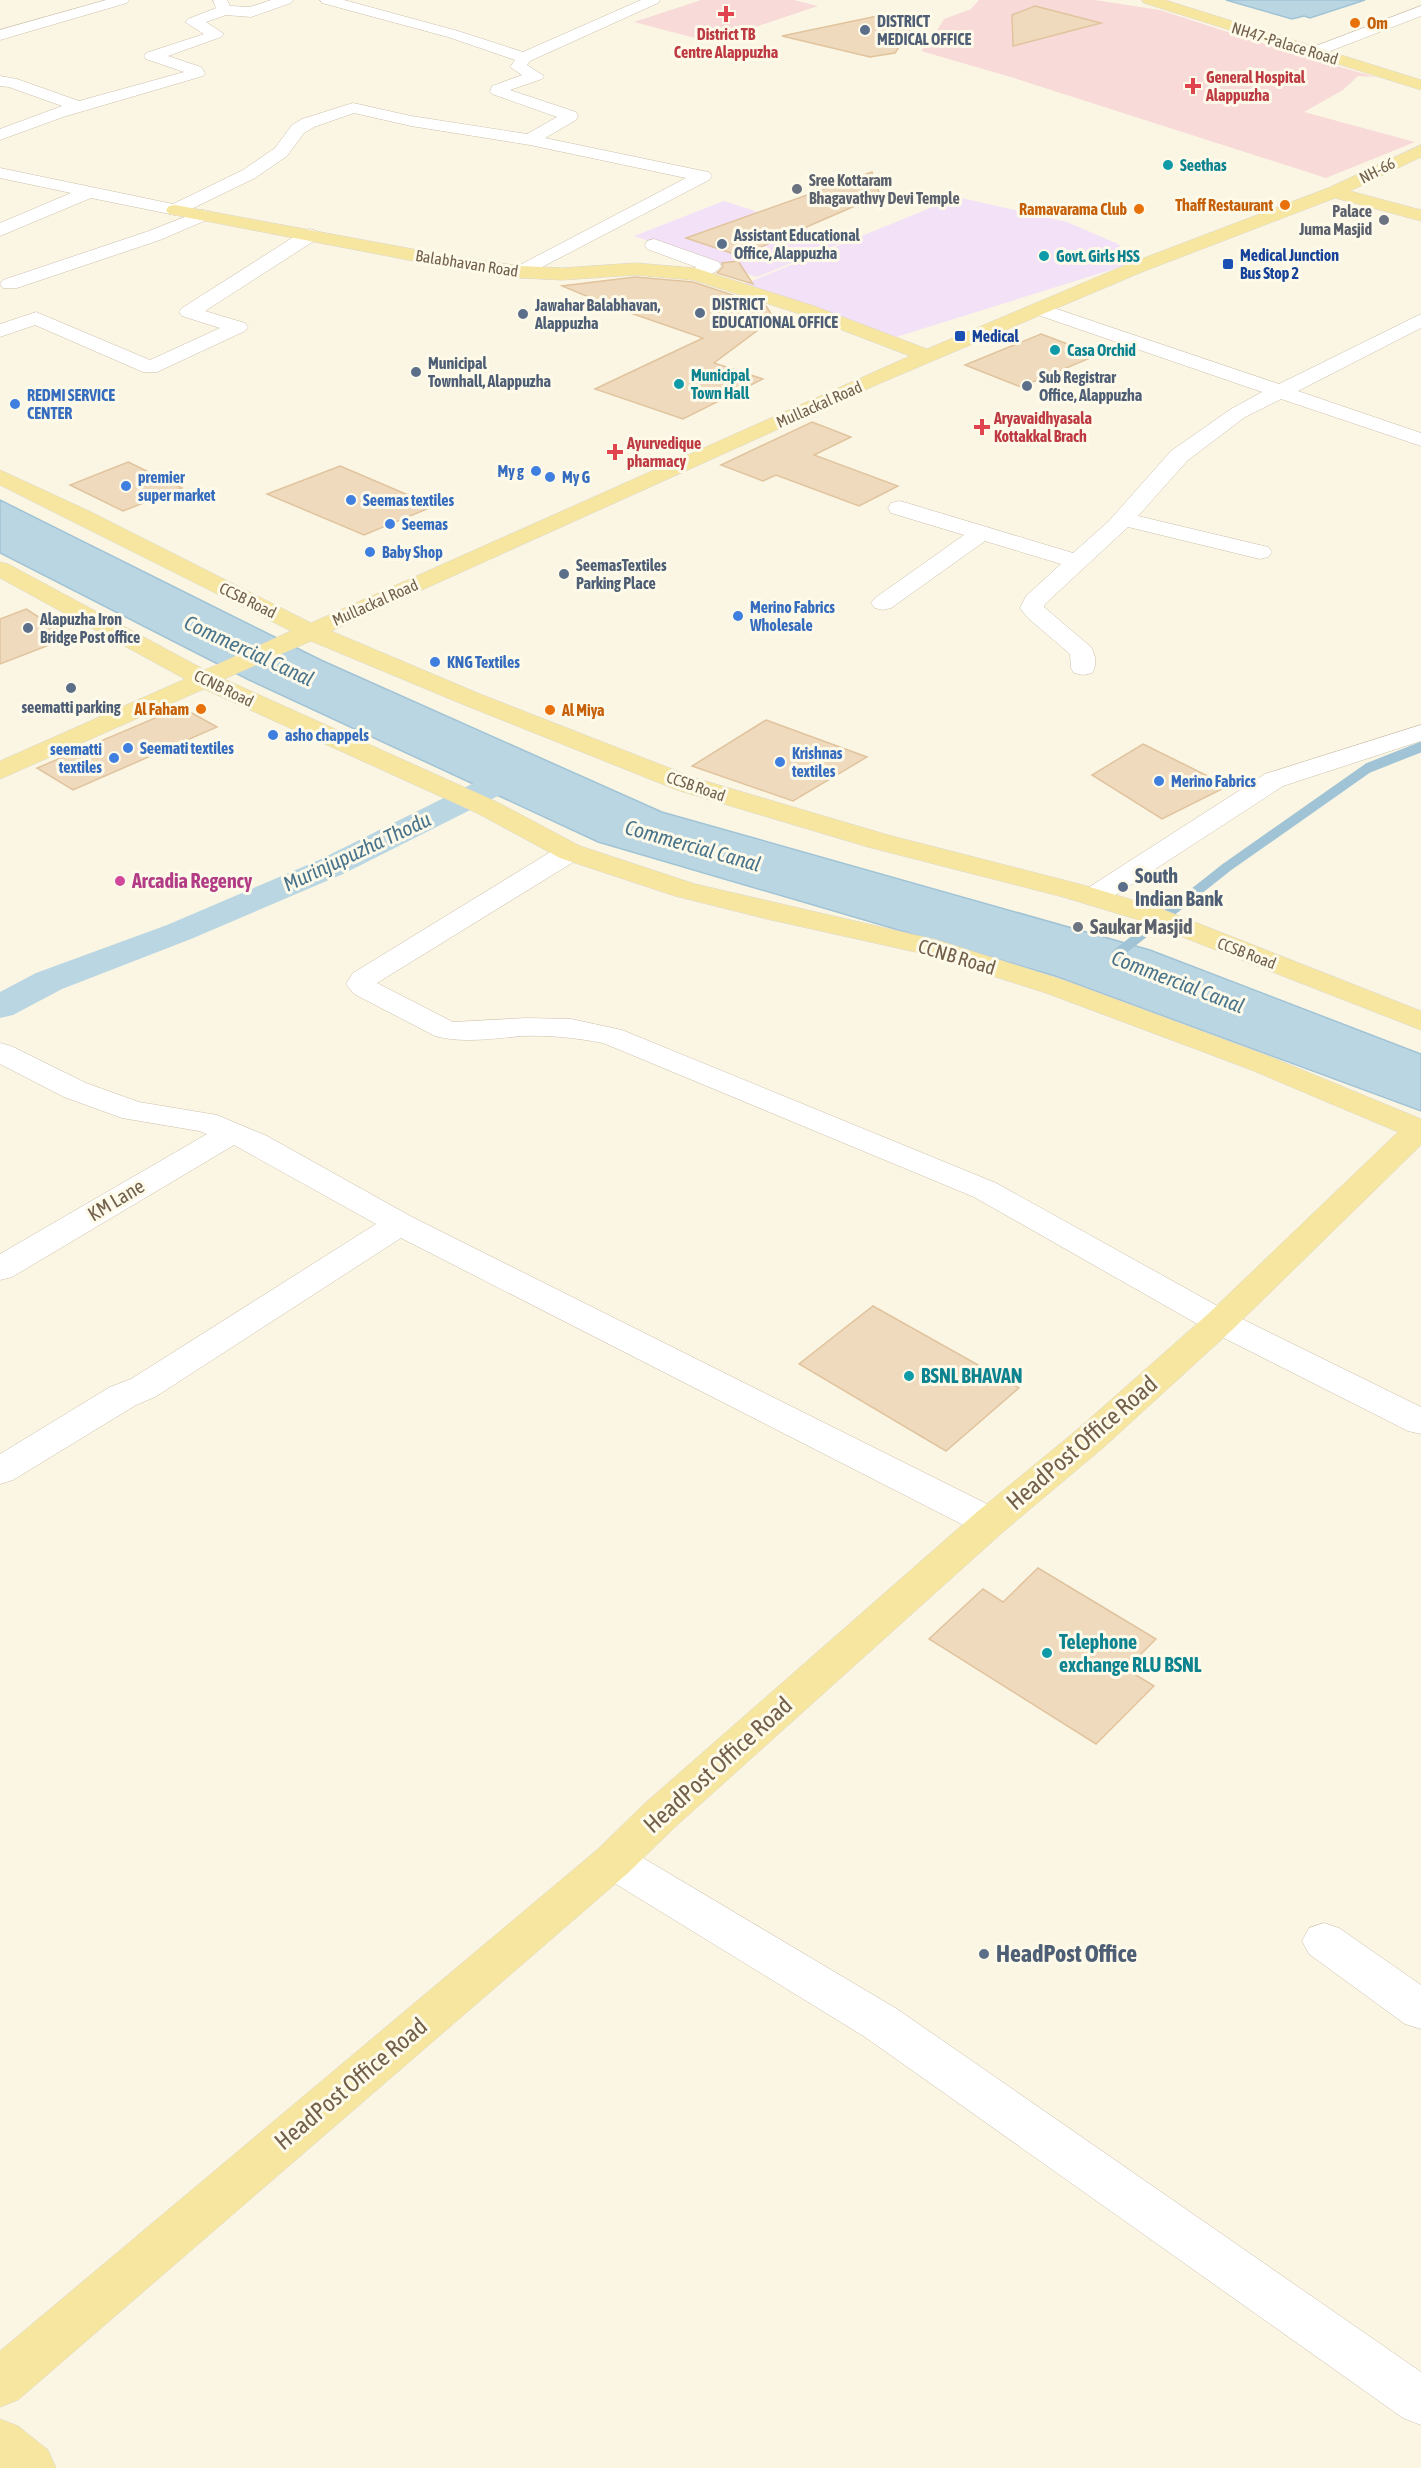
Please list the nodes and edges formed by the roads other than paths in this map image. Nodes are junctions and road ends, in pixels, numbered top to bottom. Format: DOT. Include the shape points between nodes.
graph roads {
  1 [pos="122,0"];
  2 [pos="286,0"];
  3 [pos="327,0"];
  4 [pos="653,0"];
  5 [pos="1149,0"];
  6 [pos="222,5"];
  7 [pos="1421,12"];
  8 [pos="0,35"];
  9 [pos="1314,52"];
  10 [pos="524,58"];
  11 [pos="0,81"];
  12 [pos="1421,86"];
  13 [pos="79,107"];
  14 [pos="0,135"];
  15 [pos="530,140"];
  16 [pos="1421,150"];
  17 [pos="0,173"];
  18 [pos="1334,192"];
  19 [pos="87,193"];
  20 [pos="175,210"];
  21 [pos="203,215"];
  22 [pos="1421,216"];
  23 [pos="0,230"];
  24 [pos="310,235"];
  25 [pos="654,245"];
  26 [pos="521,272"];
  27 [pos="695,274"];
  28 [pos="10,284"];
  29 [pos="1040,309"];
  30 [pos="1421,320"];
  31 [pos="0,331"];
  32 [pos="927,356"];
  33 [pos="1279,392"];
  34 [pos="1421,440"];
  35 [pos="0,477"];
  36 [pos="899,508"];
  37 [pos="1123,519"];
  38 [pos="982,533"];
  39 [pos="1260,552"];
  40 [pos="1078,562"];
  41 [pos="0,569"];
  42 [pos="883,603"];
  43 [pos="304,634"];
  44 [pos="1083,668"];
  45 [pos="209,678"];
  46 [pos="1421,734"];
  47 [pos="0,771"];
  48 [pos="570,852"];
  49 [pos="1093,897"];
  50 [pos="1421,1021"];
  51 [pos="0,1052"];
  52 [pos="1420,1129"];
  53 [pos="232,1133"];
  54 [pos="400,1224"];
  55 [pos="0,1269"];
  56 [pos="1220,1322"];
  57 [pos="1421,1422"];
  58 [pos="0,1471"];
  59 [pos="990,1522"];
  60 [pos="613,1861"];
  61 [pos="1324,1941"];
  62 [pos="1421,2010"];
  63 [pos="0,2383"];
  64 [pos="1421,2401"];
  65 [pos="0,2444"];
  66 [pos="30,2468"];
  1 -- 8 [label="street"];
  2 -- 6 [label="street" via="251,12"];
  3 -- 10 [label="street"];
  4 -- 10 [label="street"];
  5 -- 9 [label="main road, NH47-Palace Road"];
  6 -- 13 [label="street" via="193,22 216,34 152,56 197,73"];
  7 -- 9 [label="street"];
  9 -- 12 [label="main road, NH47-Palace Road"];
  10 -- 15 [label="street" via="518,67 536,76 498,91 570,116"];
  11 -- 13 [label="street"];
  13 -- 14 [label="street"];
  15 -- 20 [label="street" via="353,108 308,123 298,129 281,152 249,174"];
  15 -- 26 [label="street" via="703,176"];
  16 -- 18 [label="main road, NH-66"];
  17 -- 19 [label="street, Balabhavan Road"];
  18 -- 22 [label="main road"];
  18 -- 29 [label="main road, Mullackal Road"];
  19 -- 20 [label="street, Balabhavan Road"];
  19 -- 23 [label="street"];
  20 -- 21 [label="main road, Balabhavan Road"];
  21 -- 24 [label="main road, Balabhavan Road"];
  21 -- 28 [label="street" via="142,240"];
  24 -- 26 [label="main road, Balabhavan Road"];
  24 -- 31 [label="street" via="189,312 238,327 150,368 36,318"];
  25 -- 27 [label="street" via="712,266"];
  26 -- 27 [label="main road, Balabhavan Road" via="562,274 635,269"];
  27 -- 32 [label="main road, Balabhavan Road" via="807,310"];
  29 -- 32 [label="main road, Mullackal Road"];
  29 -- 33 [label="street"];
  30 -- 33 [label="street"];
  32 -- 43 [label="main road, Mullackal Road"];
  33 -- 34 [label="street"];
  33 -- 37 [label="street" via="1238,413 1179,456"];
  35 -- 43 [label="main road, CCSB Road"];
  36 -- 38 [label="street"];
  37 -- 39 [label="street"];
  37 -- 40 [label="street"];
  38 -- 40 [label="street"];
  38 -- 42 [label="street"];
  40 -- 44 [label="street" via="1034,601 1032,608 1082,652"];
  41 -- 45 [label="main road, CCNB Road"];
  43 -- 45 [label="main road, Mullackal Road"];
  43 -- 49 [label="main road, CCSB Road" via="686,784 878,841"];
  45 -- 47 [label="main road"];
  45 -- 48 [label="main road, CCNB Road" via="488,808"];
  46 -- 49 [label="street" via="1274,780"];
  48 -- 52 [label="main road, CCNB Road" via="685,890 927,946 1056,987 1260,1063"];
  48 -- 56 [label="street" via="363,979 361,984 446,1030 560,1028 611,1036 985,1190"];
  49 -- 50 [label="main road, CCSB Road" via="1162,919"];
  51 -- 53 [label="street" via="75,1090 133,1111 206,1122"];
  52 -- 56 [label="main road, HeadPost Office Road"];
  53 -- 54 [label="street"];
  53 -- 55 [label="street, KM Lane"];
  54 -- 58 [label="street" via="142,1388"];
  54 -- 59 [label="street"];
  56 -- 57 [label="street"];
  56 -- 59 [label="main road, HeadPost Office Road"];
  59 -- 60 [label="main road, HeadPost Office Road"];
  60 -- 63 [label="main road, HeadPost Office Road"];
  60 -- 64 [label="street" via="881,2023"];
  61 -- 62 [label="street"];
  65 -- 66 [label="main road"];
}
